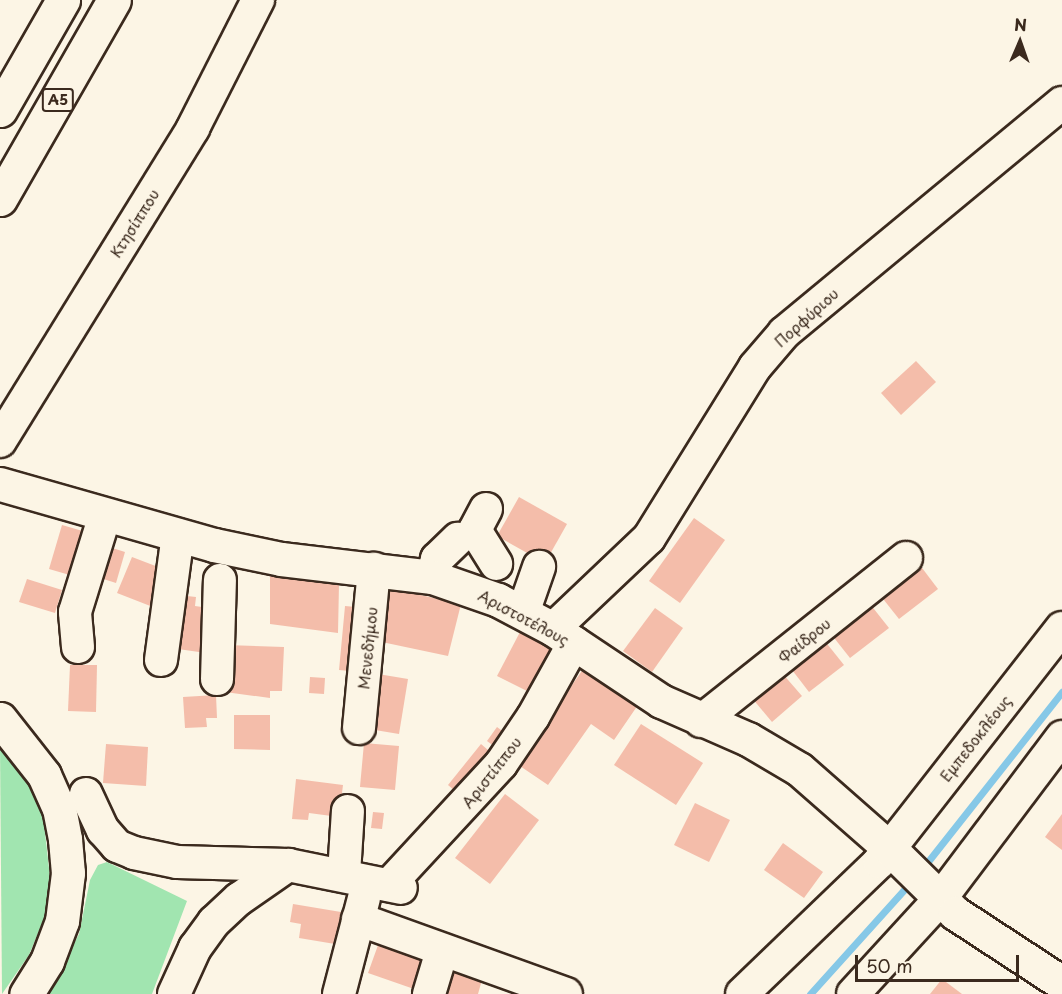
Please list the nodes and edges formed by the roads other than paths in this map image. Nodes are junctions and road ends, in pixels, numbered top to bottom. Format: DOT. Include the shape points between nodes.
graph roads {
  1 [pos="63,0"];
  2 [pos="114,0"];
  3 [pos="258,0"];
  4 [pos="1062,103"];
  5 [pos="0,110"];
  6 [pos="0,199"];
  7 [pos="0,441"];
  8 [pos="0,484"];
  9 [pos="486,509"];
  10 [pos="105,516"];
  11 [pos="178,535"];
  12 [pos="458,539"];
  13 [pos="214,545"];
  14 [pos="906,558"];
  15 [pos="539,567"];
  16 [pos="374,569"];
  17 [pos="432,577"];
  18 [pos="220,580"];
  19 [pos="468,588"];
  20 [pos="523,614"];
  21 [pos="1062,628"];
  22 [pos="231,636"];
  23 [pos="563,636"];
  24 [pos="78,647"];
  25 [pos="161,660"];
  26 [pos="217,679"];
  27 [pos="0,719"];
  28 [pos="701,721"];
  29 [pos="359,728"];
  30 [pos="1062,736"];
  31 [pos="86,794"];
  32 [pos="348,811"];
  33 [pos="893,852"];
  34 [pos="288,865"];
  35 [pos="376,882"];
  36 [pos="936,894"];
  37 [pos="358,919"];
  38 [pos="442,951"];
  39 [pos="1062,983"];
  40 [pos="26,994"];
  41 [pos="174,994"];
  42 [pos="339,994"];
  43 [pos="429,994"];
  44 [pos="566,994"];
  45 [pos="742,994"];
  46 [pos="853,994"];
  1 -- 5 [label="main road"];
  2 -- 6 [label="main road, Α5"];
  3 -- 7 [label="street, Κτησίππου" via="193,128"];
  4 -- 23 [label="street, Πορφύριου" via="784,333 755,367 658,527"];
  8 -- 10 [label="main road, Αριστοτέλους"];
  9 -- 19 [label="street" via="475,530 500,561 476,570"];
  10 -- 11 [label="main road, Αριστοτέλους"];
  10 -- 24 [label="street" via="75,612"];
  11 -- 13 [label="main road, Αριστοτέλους"];
  11 -- 25 [label="street"];
  12 -- 17 [label="street" via="437,559"];
  13 -- 16 [label="main road, Αριστοτέλους" via="281,559"];
  13 -- 18 [label="street"];
  14 -- 28 [label="street, Φαίδρου"];
  15 -- 20 [label="street"];
  16 -- 17 [label="main road, Αριστοτέλους"];
  16 -- 29 [label="street, Μενεδήμου"];
  17 -- 19 [label="main road, Αριστοτέλους"];
  18 -- 22 [label="street"];
  18 -- 26 [label="street"];
  19 -- 20 [label="main road, Αριστοτέλους"];
  20 -- 23 [label="main road, Αριστοτέλους"];
  21 -- 33 [label="street, Εμπεδοκλέους"];
  23 -- 28 [label="main road, Αριστοτέλους" via="653,696"];
  23 -- 35 [label="street, Αριστίππου" via="533,717 501,764"];
  27 -- 40 [label="main road" via="44,775 59,808 65,839 68,873 62,921 47,961"];
  28 -- 33 [label="main road, Αριστοτέλους" via="748,739 799,769"];
  30 -- 36 [label="street"];
  31 -- 34 [label="street" via="103,830 117,846 134,853 177,862"];
  32 -- 35 [label="street"];
  33 -- 36 [label="main road, Αριστοτέλους"];
  33 -- 45 [label="street, Εμπεδοκλέους"];
  34 -- 35 [label="street"];
  34 -- 41 [label="street" via="214,922 195,948"];
  35 -- 37 [label="street"];
  36 -- 39 [label="main road" via="964,920"];
  36 -- 46 [label="street"];
  37 -- 38 [label="street"];
  37 -- 42 [label="street"];
  38 -- 43 [label="street"];
  38 -- 44 [label="street"];
}
